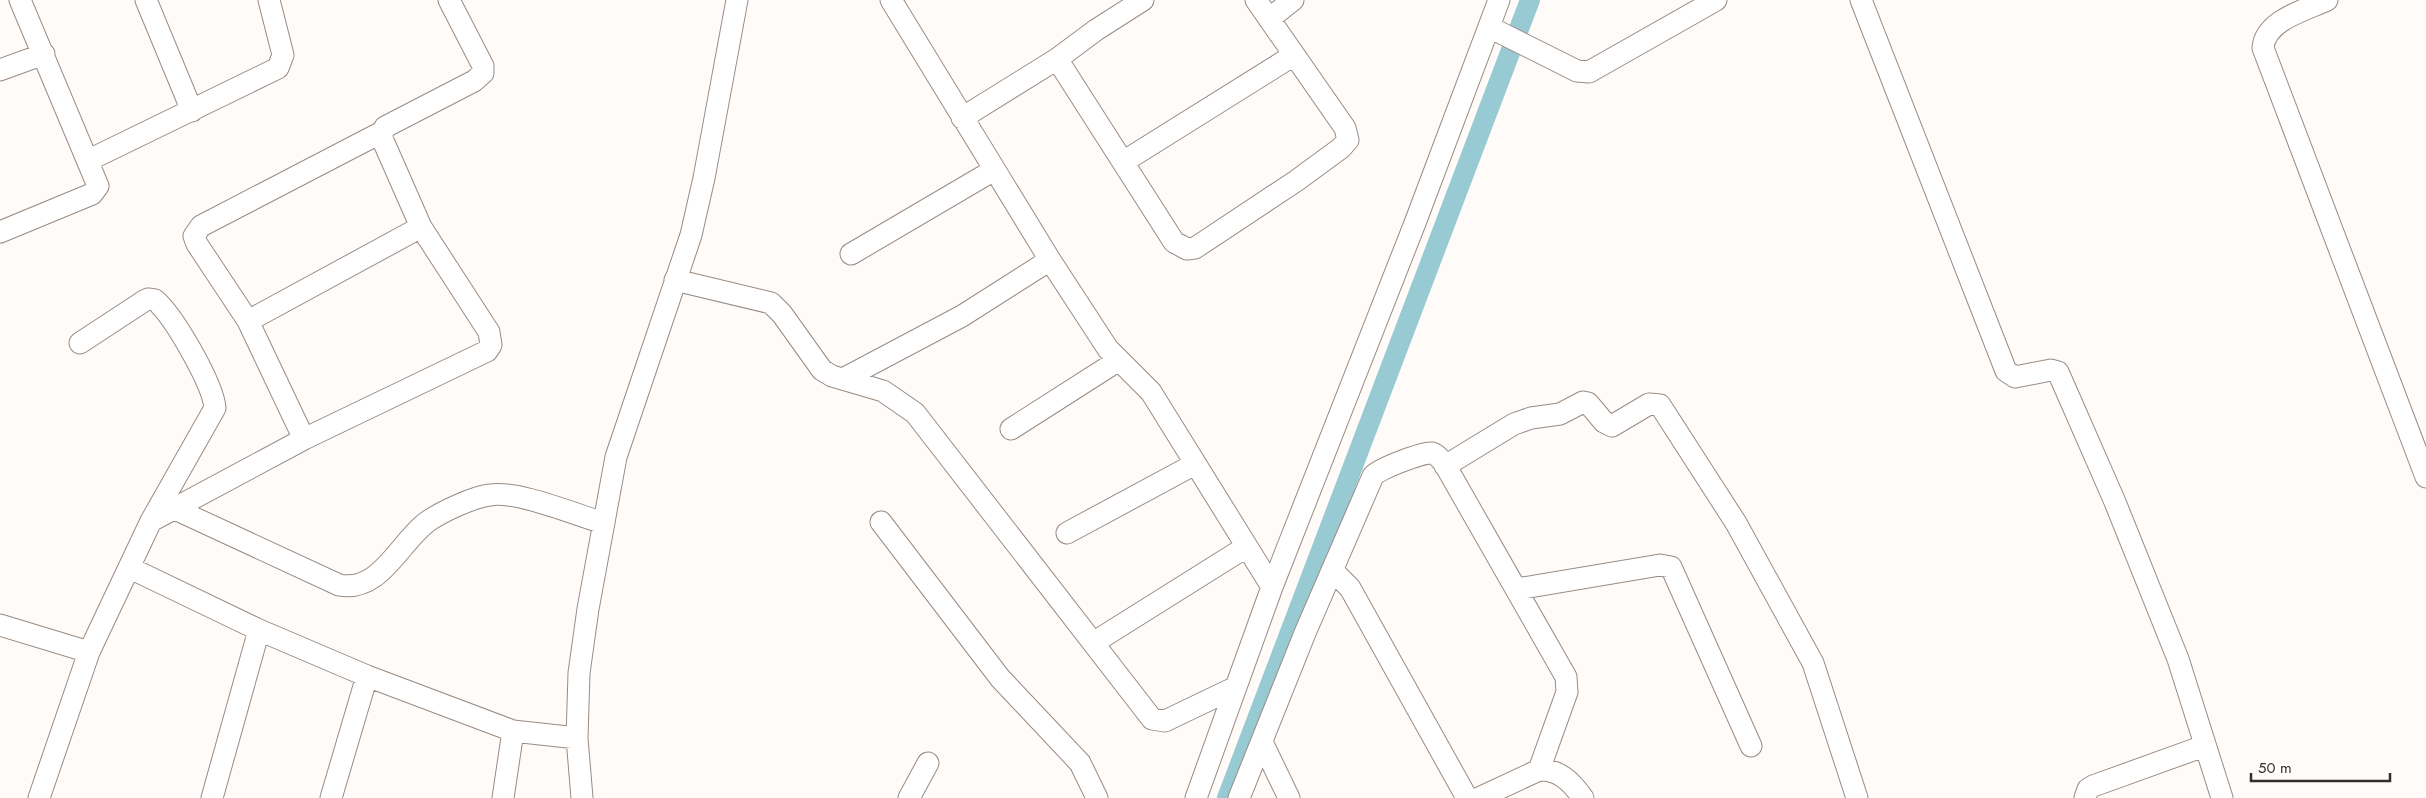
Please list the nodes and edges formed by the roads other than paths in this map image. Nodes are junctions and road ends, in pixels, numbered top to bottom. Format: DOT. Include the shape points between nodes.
graph roads {
  1 [pos="20,0"];
  2 [pos="146,0"];
  3 [pos="269,0"];
  4 [pos="449,0"];
  5 [pos="737,0"];
  6 [pos="1143,0"];
  7 [pos="1256,0"];
  8 [pos="1293,0"];
  9 [pos="1499,0"];
  10 [pos="1716,0"];
  11 [pos="1860,0"];
  12 [pos="2327,0"];
  13 [pos="897,2"];
  14 [pos="1269,19"];
  15 [pos="1492,29"];
  16 [pos="44,54"];
  17 [pos="1294,55"];
  18 [pos="1057,59"];
  19 [pos="0,70"];
  20 [pos="192,111"];
  21 [pos="962,118"];
  22 [pos="382,132"];
  23 [pos="89,160"];
  24 [pos="1123,162"];
  25 [pos="994,170"];
  26 [pos="421,227"];
  27 [pos="0,232"];
  28 [pos="851,254"];
  29 [pos="1050,260"];
  30 [pos="675,280"];
  31 [pos="248,321"];
  32 [pos="80,343"];
  33 [pos="1119,360"];
  34 [pos="843,379"];
  35 [pos="1011,429"];
  36 [pos="304,440"];
  37 [pos="1195,464"];
  38 [pos="1445,466"];
  39 [pos="2426,477"];
  40 [pos="175,509"];
  41 [pos="151,521"];
  42 [pos="881,522"];
  43 [pos="604,523"];
  44 [pos="1067,532"];
  45 [pos="1246,547"];
  46 [pos="130,568"];
  47 [pos="1332,570"];
  48 [pos="1272,587"];
  49 [pos="1517,589"];
  50 [pos="1,628"];
  51 [pos="259,630"];
  52 [pos="1093,643"];
  53 [pos="89,652"];
  54 [pos="367,676"];
  55 [pos="1236,687"];
  56 [pos="513,731"];
  57 [pos="577,738"];
  58 [pos="1262,742"];
  59 [pos="1751,746"];
  60 [pos="2204,746"];
  61 [pos="928,763"];
  62 [pos="1540,770"];
  63 [pos="39,798"];
  64 [pos="212,798"];
  65 [pos="331,798"];
  66 [pos="503,798"];
  67 [pos="582,798"];
  68 [pos="910,798"];
  69 [pos="1097,798"];
  70 [pos="1196,798"];
  71 [pos="1239,798"];
  72 [pos="1289,798"];
  73 [pos="1467,798"];
  74 [pos="1479,798"];
  75 [pos="1584,798"];
  76 [pos="1857,798"];
  77 [pos="2085,798"];
  78 [pos="2222,798"];
  1 -- 16 [label="street"];
  2 -- 20 [label="street"];
  3 -- 20 [label="street" via="284,56 282,63 278,68"];
  4 -- 22 [label="street" via="483,66 483,74 385,127"];
  5 -- 30 [label="street" via="704,178 691,235"];
  6 -- 18 [label="street"];
  7 -- 14 [label="street"];
  8 -- 14 [label="street"];
  9 -- 15 [label="street"];
  10 -- 15 [label="street" via="1589,72 1577,71"];
  11 -- 60 [label="street" via="2006,372 2015,378 2051,370 2058,372 2178,659"];
  12 -- 39 [label="street" via="2276,24 2266,37 2263,48"];
  13 -- 21 [label="street"];
  14 -- 17 [label="street"];
  15 -- 48 [label="street"];
  16 -- 19 [label="street"];
  16 -- 23 [label="street"];
  17 -- 24 [label="street"];
  17 -- 24 [label="street" via="1345,128 1348,140 1296,182 1195,248 1187,249 1174,242"];
  18 -- 21 [label="street"];
  18 -- 24 [label="street"];
  20 -- 23 [label="street"];
  21 -- 25 [label="street"];
  22 -- 26 [label="street" via="382,140"];
  22 -- 31 [label="street" via="196,230 197,244"];
  23 -- 27 [label="street" via="98,182 96,190"];
  25 -- 28 [label="street"];
  25 -- 29 [label="street"];
  26 -- 31 [label="street"];
  26 -- 36 [label="street" via="489,332 491,345 487,351"];
  29 -- 33 [label="street" via="1108,349"];
  29 -- 34 [label="street" via="962,316"];
  30 -- 34 [label="street" via="771,303 822,370"];
  30 -- 43 [label="street" via="616,457"];
  31 -- 36 [label="street"];
  32 -- 41 [label="street" via="152,299 159,303 184,338 213,396 213,414"];
  33 -- 35 [label="street"];
  33 -- 37 [label="street" via="1151,392"];
  34 -- 52 [label="street" via="883,391 915,413"];
  36 -- 40 [label="street"];
  37 -- 44 [label="street"];
  37 -- 45 [label="street"];
  38 -- 47 [label="street" via="1436,454 1427,453 1375,473"];
  38 -- 49 [label="street"];
  38 -- 76 [label="street" via="1514,424 1560,414 1583,402 1612,426 1649,404 1660,405 1736,523 1813,663"];
  40 -- 41 [label="street"];
  40 -- 43 [label="street" via="340,586 352,588 373,579 428,521 489,495 514,496"];
  41 -- 46 [label="street"];
  42 -- 69 [label="street" via="1000,678 1080,763"];
  43 -- 57 [label="street" via="579,673"];
  45 -- 48 [label="street"];
  45 -- 52 [label="street"];
  46 -- 51 [label="street"];
  46 -- 53 [label="street"];
  47 -- 58 [label="street"];
  47 -- 73 [label="street" via="1350,588"];
  48 -- 55 [label="street"];
  49 -- 59 [label="street" via="1660,565 1671,567"];
  49 -- 62 [label="street" via="1568,685"];
  50 -- 53 [label="street"];
  51 -- 54 [label="street"];
  51 -- 64 [label="street"];
  52 -- 55 [label="street" via="1149,716 1158,721 1165,722"];
  53 -- 63 [label="street"];
  54 -- 56 [label="street"];
  54 -- 65 [label="street"];
  55 -- 70 [label="street"];
  56 -- 57 [label="street"];
  56 -- 66 [label="street"];
  57 -- 67 [label="street"];
  58 -- 71 [label="street"];
  58 -- 72 [label="street"];
  60 -- 77 [label="street" via="2090,787"];
  60 -- 78 [label="street"];
  61 -- 68 [label="street"];
  62 -- 74 [label="street"];
  62 -- 75 [label="street" via="1548,770 1571,782"];
}
